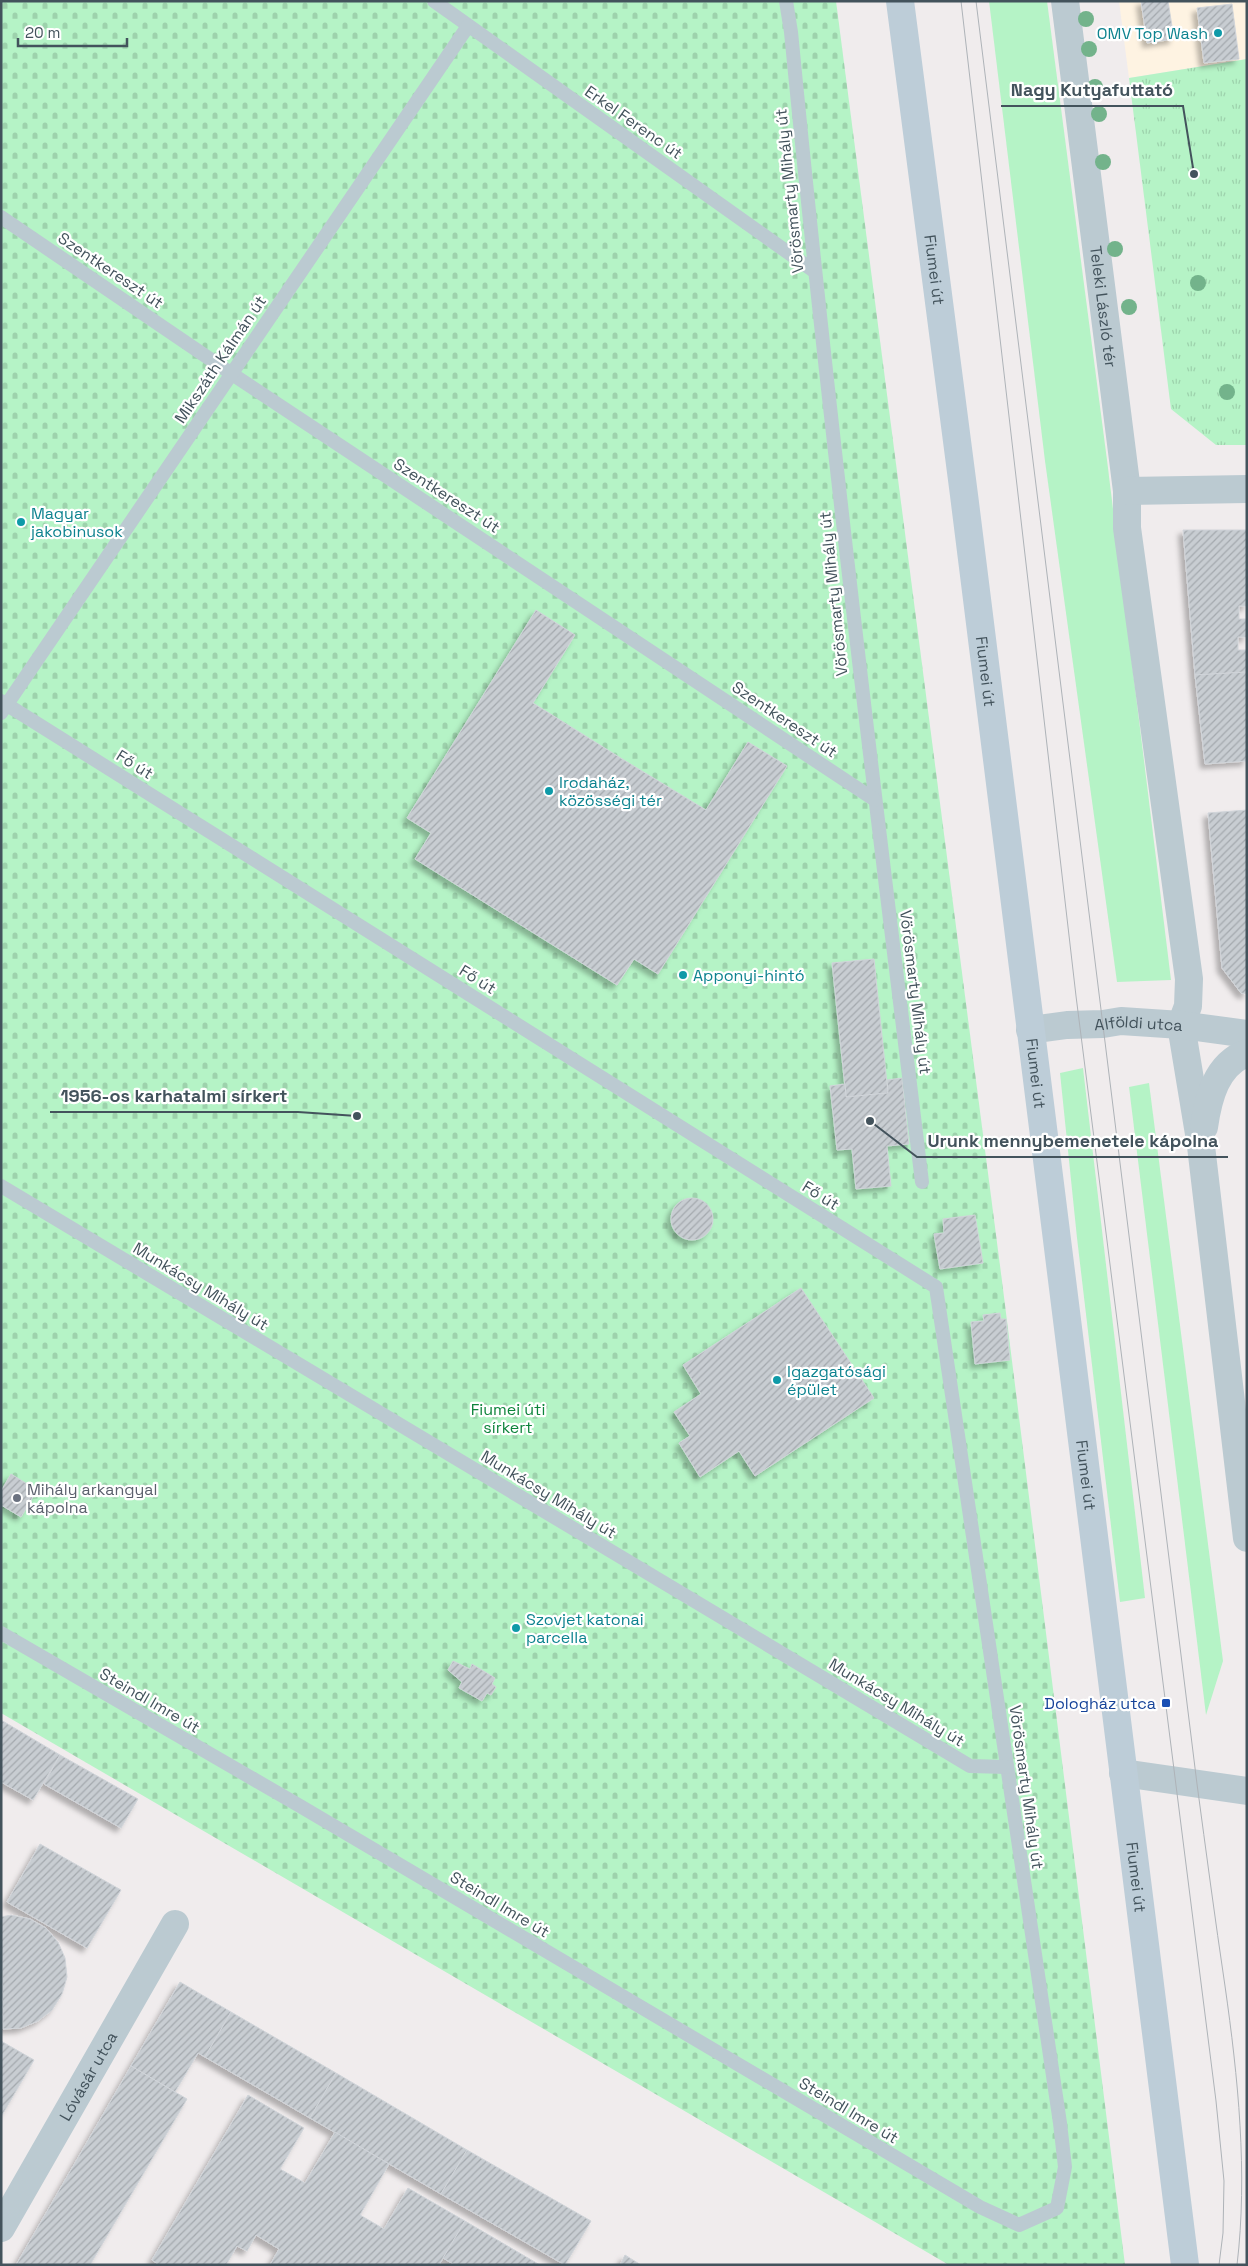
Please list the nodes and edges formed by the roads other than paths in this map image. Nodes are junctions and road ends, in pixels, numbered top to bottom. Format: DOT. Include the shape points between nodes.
graph roads {
  1 [pos="434,1"];
  2 [pos="786,1"];
  3 [pos="900,1"];
  4 [pos="1065,1"];
  5 [pos="468,26"];
  6 [pos="1,217"];
  7 [pos="814,271"];
  8 [pos="232,374"];
  9 [pos="1247,489"];
  10 [pos="1127,491"];
  11 [pos="3,707"];
  12 [pos="875,800"];
  13 [pos="1181,1024"];
  14 [pos="1030,1030"];
  15 [pos="1247,1034"];
  16 [pos="1247,1053"];
  17 [pos="1200,1146"];
  18 [pos="922,1182"];
  19 [pos="1,1186"];
  20 [pos="936,1287"];
  21 [pos="1247,1538"];
  22 [pos="1,1633"];
  23 [pos="1007,1767"];
  24 [pos="1123,1773"];
  25 [pos="1247,1791"];
  26 [pos="175,1924"];
  27 [pos="980,2207"];
  28 [pos="1,2228"];
  29 [pos="1184,2265"];
  1 -- 5 [label="lane, Erkel Ferenc út"];
  2 -- 7 [label="lane, Vörösmarty Mihály út"];
  3 -- 14 [label="main road, Fiumei út"];
  4 -- 10 [label="street, Teleki László tér"];
  5 -- 7 [label="lane, Erkel Ferenc út"];
  5 -- 8 [label="lane, Mikszáth Kálmán út"];
  6 -- 8 [label="lane, Szentkereszt út"];
  7 -- 12 [label="lane, Vörösmarty Mihály út"];
  8 -- 11 [label="lane, Mikszáth Kálmán út"];
  8 -- 12 [label="lane, Szentkereszt út"];
  9 -- 10 [label="street"];
  10 -- 13 [label="street" via="1127,528 1189,979 1188,1006"];
  11 -- 20 [label="lane, Fő út"];
  12 -- 18 [label="lane, Vörösmarty Mihály út"];
  13 -- 14 [label="street, Alföldi utca" via="1121,1021"];
  13 -- 15 [label="street, Alföldi utca"];
  13 -- 17 [label="street"];
  14 -- 24 [label="main road, Fiumei út"];
  16 -- 17 [label="street" via="1226,1068 1215,1084"];
  17 -- 21 [label="street"];
  19 -- 23 [label="lane, Munkácsy Mihály út" via="970,1766"];
  20 -- 23 [label="lane, Vörösmarty Mihály út"];
  22 -- 27 [label="lane, Steindl Imre út"];
  23 -- 27 [label="lane, Vörösmarty Mihály út" via="1065,2167 1057,2208 1019,2225"];
  24 -- 25 [label="street"];
  24 -- 29 [label="main road, Fiumei út"];
  26 -- 28 [label="street, Lóvásár utca"];
}
